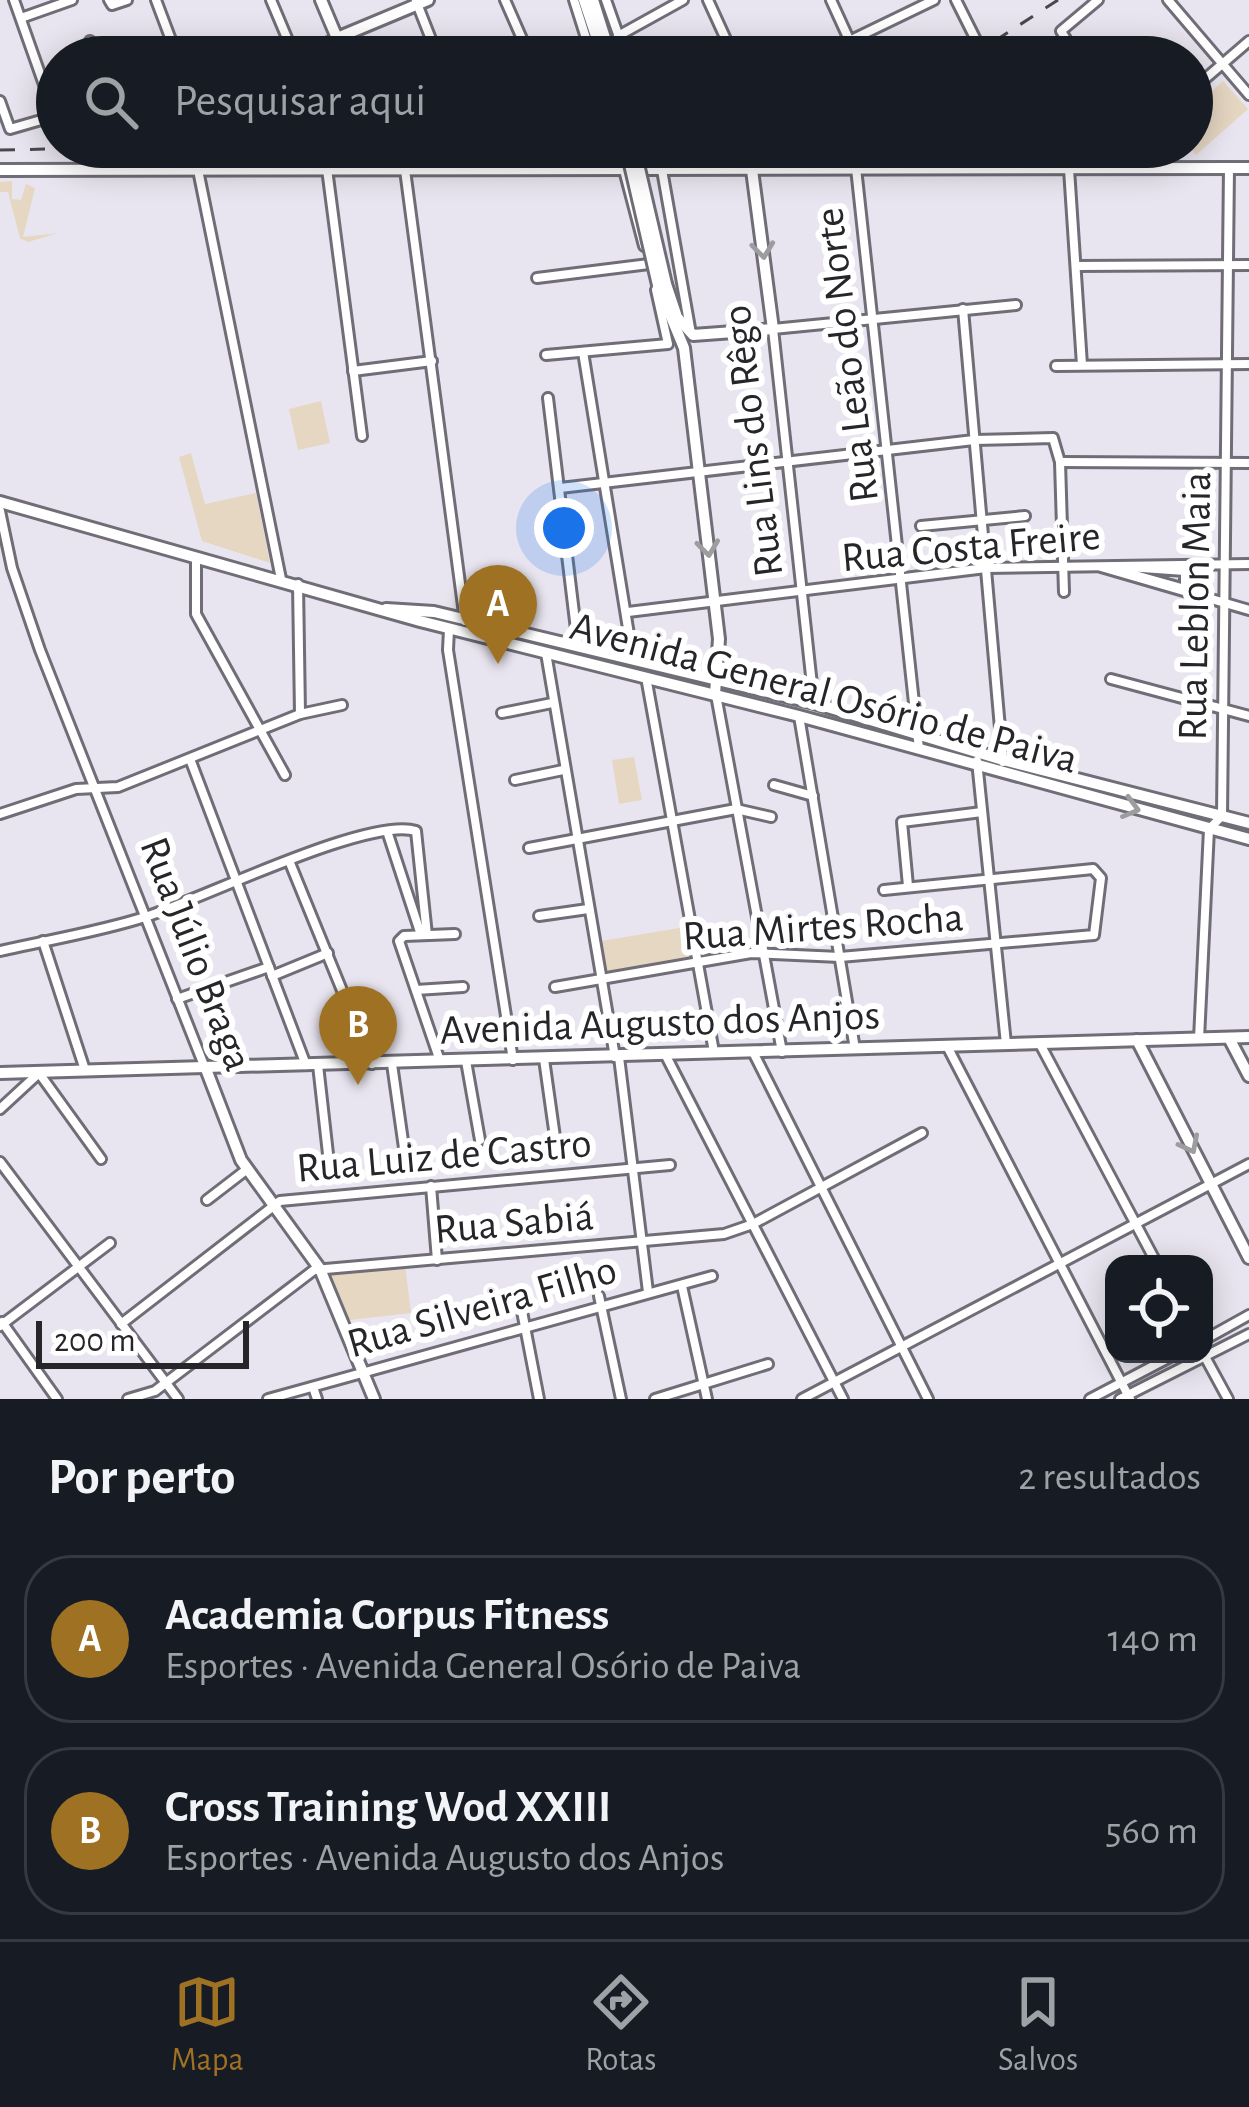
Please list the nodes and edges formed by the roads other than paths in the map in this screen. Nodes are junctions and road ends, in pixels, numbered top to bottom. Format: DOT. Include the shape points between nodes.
graph roads {
  1 [pos="14,0"];
  2 [pos="72,0"];
  3 [pos="127,0"];
  4 [pos="156,0"];
  5 [pos="271,0"];
  6 [pos="321,0"];
  7 [pos="505,0"];
  8 [pos="574,0"];
  9 [pos="588,0"];
  10 [pos="605,0"];
  11 [pos="683,0"];
  12 [pos="708,0"];
  13 [pos="831,0"];
  14 [pos="934,0"];
  15 [pos="956,0"];
  16 [pos="1098,0"];
  17 [pos="1168,0"];
  18 [pos="111,2"];
  19 [pos="421,2"];
  20 [pos="21,18"];
  21 [pos="170,36"];
  22 [pos="287,36"];
  23 [pos="336,36"];
  24 [pos="342,36"];
  25 [pos="432,36"];
  26 [pos="521,36"];
  27 [pos="586,36"];
  28 [pos="600,36"];
  29 [pos="618,36"];
  30 [pos="724,36"];
  31 [pos="847,36"];
  32 [pos="858,36"];
  33 [pos="974,36"];
  34 [pos="1061,36"];
  35 [pos="1198,36"];
  36 [pos="1249,41"];
  37 [pos="36,52"];
  38 [pos="1213,54"];
  39 [pos="1222,65"];
  40 [pos="1213,72"];
  41 [pos="1249,94"];
  42 [pos="0,101"];
  43 [pos="36,121"];
  44 [pos="198,168"];
  45 [pos="405,168"];
  46 [pos="635,168"];
  47 [pos="856,168"];
  48 [pos="1069,168"];
  49 [pos="1213,168"];
  50 [pos="1229,168"];
  51 [pos="1249,168"];
  52 [pos="327,169"];
  53 [pos="0,170"];
  54 [pos="623,170"];
  55 [pos="662,170"];
  56 [pos="752,170"];
  57 [pos="649,264"];
  58 [pos="1228,265"];
  59 [pos="1249,265"];
  60 [pos="1076,266"];
  61 [pos="537,278"];
  62 [pos="662,284"];
  63 [pos="1016,305"];
  64 [pos="963,309"];
  65 [pos="874,316"];
  66 [pos="773,329"];
  67 [pos="693,335"];
  68 [pos="722,335"];
  69 [pos="684,348"];
  70 [pos="583,352"];
  71 [pos="546,355"];
  72 [pos="432,361"];
  73 [pos="1228,364"];
  74 [pos="1249,364"];
  75 [pos="1082,365"];
  76 [pos="1057,366"];
  77 [pos="352,370"];
  78 [pos="548,398"];
  79 [pos="362,436"];
  80 [pos="974,440"];
  81 [pos="889,449"];
  82 [pos="789,461"];
  83 [pos="1060,462"];
  84 [pos="1226,463"];
  85 [pos="1249,463"];
  86 [pos="699,473"];
  87 [pos="606,485"];
  88 [pos="560,488"];
  89 [pos="0,507"];
  90 [pos="1025,516"];
  91 [pos="981,519"];
  92 [pos="921,526"];
  93 [pos="196,557"];
  94 [pos="1063,563"];
  95 [pos="1092,564"];
  96 [pos="1249,564"];
  97 [pos="1225,565"];
  98 [pos="986,568"];
  99 [pos="281,579"];
  100 [pos="903,579"];
  101 [pos="298,584"];
  102 [pos="1185,589"];
  103 [pos="804,591"];
  104 [pos="1064,592"];
  105 [pos="714,602"];
  106 [pos="1224,603"];
  107 [pos="383,609"];
  108 [pos="1249,610"];
  109 [pos="628,612"];
  110 [pos="465,620"];
  111 [pos="449,629"];
  112 [pos="578,646"];
  113 [pos="546,653"];
  114 [pos="633,659"];
  115 [pos="646,676"];
  116 [pos="1111,680"];
  117 [pos="718,688"];
  118 [pos="552,703"];
  119 [pos="814,703"];
  120 [pos="342,705"];
  121 [pos="1224,710"];
  122 [pos="502,712"];
  123 [pos="300,714"];
  124 [pos="799,716"];
  125 [pos="1249,716"];
  126 [pos="262,730"];
  127 [pos="917,734"];
  128 [pos="919,749"];
  129 [pos="976,752"];
  130 [pos="190,760"];
  131 [pos="1003,760"];
  132 [pos="977,767"];
  133 [pos="563,770"];
  134 [pos="1003,774"];
  135 [pos="285,775"];
  136 [pos="1066,776"];
  137 [pos="515,780"];
  138 [pos="774,785"];
  139 [pos="97,790"];
  140 [pos="1064,790"];
  141 [pos="813,796"];
  142 [pos="736,809"];
  143 [pos="982,812"];
  144 [pos="0,814"];
  145 [pos="1222,816"];
  146 [pos="771,817"];
  147 [pos="672,823"];
  148 [pos="1249,823"];
  149 [pos="1209,829"];
  150 [pos="387,831"];
  151 [pos="1249,839"];
  152 [pos="576,840"];
  153 [pos="530,848"];
  154 [pos="290,863"];
  155 [pos="419,868"];
  156 [pos="400,870"];
  157 [pos="990,878"];
  158 [pos="235,882"];
  159 [pos="908,886"];
  160 [pos="884,890"];
  161 [pos="588,909"];
  162 [pos="539,916"];
  163 [pos="145,917"];
  164 [pos="455,934"];
  165 [pos="424,935"];
  166 [pos="43,941"];
  167 [pos="995,944"];
  168 [pos="0,951"];
  169 [pos="328,953"];
  170 [pos="763,954"];
  171 [pos="840,957"];
  172 [pos="699,962"];
  173 [pos="270,971"];
  174 [pos="600,979"];
  175 [pos="463,987"];
  176 [pos="555,987"];
  177 [pos="416,990"];
  178 [pos="177,999"];
  179 [pos="1249,1037"];
  180 [pos="1229,1038"];
  181 [pos="1199,1039"];
  182 [pos="1137,1040"];
  183 [pos="1040,1044"];
  184 [pos="1006,1046"];
  185 [pos="948,1048"];
  186 [pos="855,1051"];
  187 [pos="782,1053"];
  188 [pos="754,1054"];
  189 [pos="667,1055"];
  190 [pos="715,1055"];
  191 [pos="617,1057"];
  192 [pos="544,1059"];
  193 [pos="513,1060"];
  194 [pos="466,1061"];
  195 [pos="440,1062"];
  196 [pos="372,1064"];
  197 [pos="392,1064"];
  198 [pos="312,1065"];
  199 [pos="206,1070"];
  200 [pos="86,1072"];
  201 [pos="0,1073"];
  202 [pos="39,1073"];
  203 [pos="1249,1076"];
  204 [pos="0,1109"];
  205 [pos="922,1133"];
  206 [pos="555,1137"];
  207 [pos="479,1139"];
  208 [pos="404,1148"];
  209 [pos="328,1154"];
  210 [pos="101,1160"];
  211 [pos="0,1162"];
  212 [pos="1249,1164"];
  213 [pos="670,1165"];
  214 [pos="635,1168"];
  215 [pos="246,1170"];
  216 [pos="1210,1184"];
  217 [pos="431,1186"];
  218 [pos="822,1186"];
  219 [pos="207,1200"];
  220 [pos="275,1204"];
  221 [pos="1135,1222"];
  222 [pos="753,1224"];
  223 [pos="110,1243"];
  224 [pos="644,1243"];
  225 [pos="1152,1255"];
  226 [pos="1249,1258"];
  227 [pos="437,1260"];
  228 [pos="1060,1261"];
  229 [pos="77,1266"];
  230 [pos="320,1269"];
  231 [pos="712,1276"];
  232 [pos="682,1286"];
  233 [pos="648,1292"];
  234 [pos="599,1296"];
  235 [pos="520,1301"];
  236 [pos="602,1307"];
  237 [pos="1249,1316"];
  238 [pos="1,1323"];
  239 [pos="121,1324"];
  240 [pos="525,1326"];
  241 [pos="1249,1334"];
  242 [pos="1213,1335"];
  243 [pos="900,1347"];
  244 [pos="1213,1352"];
  245 [pos="1159,1363"];
  246 [pos="1191,1363"];
  247 [pos="1208,1363"];
  248 [pos="768,1364"];
  249 [pos="358,1371"];
  250 [pos="834,1382"];
  251 [pos="1122,1382"];
  252 [pos="166,1383"];
  253 [pos="704,1385"];
  254 [pos="313,1387"];
  255 [pos="1126,1398"];
  256 [pos="58,1399"];
  257 [pos="128,1399"];
  258 [pos="178,1399"];
  259 [pos="268,1399"];
  260 [pos="317,1399"];
  261 [pos="374,1399"];
  262 [pos="539,1399"];
  263 [pos="622,1399"];
  264 [pos="655,1399"];
  265 [pos="707,1399"];
  266 [pos="802,1399"];
  267 [pos="843,1399"];
  268 [pos="928,1399"];
  269 [pos="1090,1399"];
  270 [pos="1228,1399"];
  1 -- 20 [label="street"];
  2 -- 20 [label="street"];
  3 -- 18 [label="street"];
  4 -- 21 [label="street"];
  5 -- 22 [label="street"];
  6 -- 23 [label="main road"];
  7 -- 26 [label="street"];
  8 -- 27 [label="street"];
  9 -- 28 [label="main road"];
  10 -- 29 [label="street"];
  11 -- 29 [label="street"];
  12 -- 30 [label="street"];
  13 -- 31 [label="street"];
  14 -- 32 [label="street"];
  15 -- 33 [label="street"];
  16 -- 34 [label="street"];
  17 -- 35 [label="street"];
  19 -- 24 [label="main road"];
  19 -- 25 [label="street"];
  20 -- 37 [label="street"];
  36 -- 39 [label="street"];
  38 -- 39 [label="street"];
  39 -- 40 [label="street"];
  39 -- 41 [label="street"];
  42 -- 43 [label="street" via="10,129"];
  44 -- 52 [label="main road"];
  44 -- 53 [label="main road"];
  44 -- 99 [label="street"];
  45 -- 52 [label="main road"];
  45 -- 54 [label="main road"];
  45 -- 72 [label="street"];
  46 -- 62 [label="main road, bridge"];
  47 -- 48 [label="main road"];
  47 -- 56 [label="main road"];
  47 -- 65 [label="street, Rua Leão do Norte"];
  48 -- 60 [label="street"];
  49 -- 50 [label="main road"];
  50 -- 51 [label="main road"];
  50 -- 58 [label="street, Rua Leblon Maia"];
  52 -- 77 [label="street"];
  54 -- 55 [label="main road"];
  54 -- 57 [label="street"];
  55 -- 56 [label="main road"];
  55 -- 67 [label="street"];
  56 -- 66 [label="main road, Rua Lins do Rêgo, one-way"];
  57 -- 61 [label="street"];
  57 -- 70 [label="street" via="669,341"];
  58 -- 59 [label="street"];
  58 -- 60 [label="street"];
  58 -- 73 [label="street, Rua Leblon Maia"];
  60 -- 75 [label="street"];
  62 -- 67 [label="main road"];
  62 -- 69 [label="main road"];
  63 -- 64 [label="street"];
  64 -- 65 [label="street"];
  64 -- 80 [label="street"];
  65 -- 66 [label="street"];
  65 -- 81 [label="street, Rua Leão do Norte"];
  66 -- 68 [label="main road"];
  66 -- 82 [label="street, Rua Lins do Rêgo"];
  67 -- 68 [label="main road"];
  68 -- 69 [label="main road"];
  69 -- 86 [label="main road"];
  70 -- 71 [label="street"];
  70 -- 87 [label="street"];
  72 -- 77 [label="street"];
  72 -- 110 [label="street"];
  73 -- 74 [label="street"];
  73 -- 75 [label="street"];
  73 -- 84 [label="street, Rua Leblon Maia"];
  75 -- 76 [label="street"];
  77 -- 79 [label="street"];
  78 -- 88 [label="street"];
  80 -- 81 [label="street"];
  80 -- 83 [label="street" via="1052,438"];
  80 -- 91 [label="street"];
  81 -- 82 [label="street"];
  81 -- 100 [label="street, Rua Leão do Norte"];
  82 -- 86 [label="street"];
  82 -- 103 [label="street, Rua Lins do Rêgo"];
  83 -- 84 [label="street"];
  83 -- 94 [label="street"];
  84 -- 85 [label="street"];
  84 -- 97 [label="street, Rua Leblon Maia"];
  86 -- 87 [label="street"];
  86 -- 105 [label="main road, one-way"];
  87 -- 88 [label="street"];
  87 -- 109 [label="street"];
  88 -- 112 [label="street"];
  89 -- 93 [label="main road, Avenida General Osório de Paiva"];
  89 -- 139 [label="street, Rua Júlio Braga" via="12,568"];
  90 -- 91 [label="street"];
  91 -- 92 [label="street"];
  91 -- 98 [label="street"];
  93 -- 99 [label="main road, Avenida General Osório de Paiva"];
  93 -- 126 [label="street" via="196,614"];
  94 -- 95 [label="street, Rua Costa Freire"];
  94 -- 98 [label="street, Rua Costa Freire"];
  94 -- 104 [label="street"];
  95 -- 97 [label="street, Rua Costa Freire"];
  95 -- 106 [label="street"];
  96 -- 97 [label="street, Rua Costa Freire"];
  97 -- 106 [label="street, Rua Leblon Maia"];
  98 -- 100 [label="street, Rua Costa Freire"];
  98 -- 131 [label="street"];
  99 -- 101 [label="main road, Avenida General Osório de Paiva"];
  100 -- 103 [label="street, Rua Costa Freire"];
  100 -- 127 [label="street, Rua Leão do Norte"];
  101 -- 107 [label="main road, Avenida General Osório de Paiva"];
  101 -- 123 [label="street"];
  102 -- 102 [label="street" via="1185,571 1125,570 1128,573"];
  103 -- 105 [label="street, Rua Costa Freire"];
  103 -- 119 [label="street, Rua Lins do Rêgo"];
  105 -- 109 [label="street, Rua Costa Freire"];
  105 -- 117 [label="main road"];
  106 -- 108 [label="street"];
  106 -- 121 [label="street, Rua Leblon Maia"];
  107 -- 110 [label="main road, Avenida General Osório de Paiva"];
  107 -- 111 [label="main road, Avenida General Osório de Paiva"];
  109 -- 114 [label="street"];
  110 -- 112 [label="main road, Avenida General Osório de Paiva"];
  111 -- 113 [label="main road, Avenida General Osório de Paiva"];
  111 -- 193 [label="street"];
  112 -- 114 [label="main road, Avenida General Osório de Paiva"];
  113 -- 115 [label="main road, Avenida General Osório de Paiva"];
  113 -- 118 [label="street"];
  114 -- 117 [label="main road, Avenida General Osório de Paiva"];
  115 -- 117 [label="main road, Avenida General Osório de Paiva"];
  115 -- 147 [label="street"];
  116 -- 121 [label="street"];
  117 -- 119 [label="main road, Avenida General Osório de Paiva"];
  117 -- 124 [label="main road, Avenida General Osório de Paiva"];
  117 -- 142 [label="street"];
  118 -- 122 [label="street"];
  118 -- 133 [label="street"];
  119 -- 127 [label="main road, Avenida General Osório de Paiva"];
  120 -- 123 [label="street"];
  121 -- 125 [label="street"];
  121 -- 145 [label="street, Rua Leblon Maia"];
  123 -- 126 [label="street"];
  124 -- 128 [label="main road, Avenida General Osório de Paiva"];
  124 -- 141 [label="street"];
  126 -- 130 [label="street"];
  126 -- 135 [label="street"];
  127 -- 128 [label="street, Rua Leão do Norte"];
  127 -- 129 [label="main road, Avenida General Osório de Paiva"];
  128 -- 132 [label="main road, Avenida General Osório de Paiva"];
  129 -- 131 [label="main road, Avenida General Osório de Paiva"];
  129 -- 132 [label="street"];
  130 -- 139 [label="street"];
  130 -- 158 [label="street"];
  131 -- 134 [label="street"];
  131 -- 136 [label="main road, Avenida General Osório de Paiva"];
  132 -- 134 [label="main road, Avenida General Osório de Paiva"];
  132 -- 143 [label="street"];
  133 -- 137 [label="street"];
  133 -- 152 [label="street"];
  134 -- 140 [label="main road, Avenida General Osório de Paiva"];
  136 -- 140 [label="main road"];
  136 -- 145 [label="main road, Avenida General Osório de Paiva"];
  138 -- 141 [label="street"];
  139 -- 144 [label="street" via="76,789"];
  139 -- 163 [label="street, Rua Júlio Braga"];
  140 -- 149 [label="main road, Avenida General Osório de Paiva, one-way"];
  141 -- 171 [label="street"];
  142 -- 146 [label="street"];
  142 -- 147 [label="street"];
  142 -- 170 [label="street"];
  143 -- 157 [label="street"];
  143 -- 159 [label="street" via="902,822"];
  145 -- 148 [label="main road, Avenida General Osório de Paiva"];
  145 -- 149 [label="street"];
  147 -- 152 [label="street"];
  147 -- 172 [label="street"];
  149 -- 151 [label="main road, Avenida General Osório de Paiva"];
  149 -- 181 [label="street"];
  150 -- 154 [label="street"];
  150 -- 155 [label="street" via="415,830"];
  150 -- 156 [label="street"];
  152 -- 153 [label="street"];
  152 -- 161 [label="street"];
  154 -- 158 [label="street"];
  154 -- 169 [label="street"];
  155 -- 156 [label="street"];
  155 -- 165 [label="street"];
  156 -- 165 [label="street"];
  157 -- 159 [label="street"];
  157 -- 167 [label="street"];
  157 -- 167 [label="street, Rua Mirtes Rocha" via="1097,869 1096,933"];
  158 -- 163 [label="street"];
  158 -- 173 [label="street"];
  159 -- 160 [label="street"];
  161 -- 162 [label="street"];
  161 -- 174 [label="street"];
  163 -- 166 [label="street"];
  163 -- 178 [label="street, Rua Júlio Braga"];
  164 -- 165 [label="street"];
  165 -- 177 [label="street" via="398,941"];
  166 -- 168 [label="street"];
  166 -- 200 [label="street"];
  167 -- 171 [label="street, Rua Mirtes Rocha"];
  167 -- 184 [label="street"];
  169 -- 173 [label="street"];
  169 -- 196 [label="street"];
  170 -- 171 [label="street, Rua Mirtes Rocha"];
  170 -- 172 [label="street, Rua Mirtes Rocha"];
  170 -- 187 [label="street"];
  171 -- 186 [label="street"];
  172 -- 174 [label="street, Rua Mirtes Rocha"];
  172 -- 190 [label="street"];
  173 -- 178 [label="street"];
  173 -- 198 [label="street"];
  174 -- 176 [label="street, Rua Mirtes Rocha"];
  174 -- 191 [label="street"];
  175 -- 177 [label="street"];
  177 -- 195 [label="street"];
  178 -- 199 [label="street, Rua Júlio Braga"];
  179 -- 180 [label="main road, Avenida Augusto dos Anjos"];
  180 -- 181 [label="main road, Avenida Augusto dos Anjos"];
  180 -- 203 [label="main road"];
  181 -- 182 [label="main road, Avenida Augusto dos Anjos"];
  182 -- 183 [label="main road, Avenida Augusto dos Anjos"];
  182 -- 216 [label="main road, one-way"];
  183 -- 184 [label="main road, Avenida Augusto dos Anjos"];
  183 -- 221 [label="street"];
  184 -- 185 [label="main road, Avenida Augusto dos Anjos"];
  185 -- 186 [label="main road, Avenida Augusto dos Anjos"];
  185 -- 228 [label="street"];
  186 -- 187 [label="main road, Avenida Augusto dos Anjos"];
  187 -- 188 [label="main road, Avenida Augusto dos Anjos"];
  188 -- 190 [label="main road, Avenida Augusto dos Anjos"];
  188 -- 218 [label="street"];
  189 -- 190 [label="main road, Avenida Augusto dos Anjos"];
  189 -- 191 [label="main road, Avenida Augusto dos Anjos"];
  189 -- 222 [label="street"];
  191 -- 192 [label="main road, Avenida Augusto dos Anjos"];
  191 -- 214 [label="street"];
  192 -- 193 [label="main road, Avenida Augusto dos Anjos"];
  192 -- 206 [label="street"];
  193 -- 194 [label="main road, Avenida Augusto dos Anjos"];
  194 -- 195 [label="main road, Avenida Augusto dos Anjos"];
  194 -- 207 [label="street"];
  195 -- 197 [label="main road, Avenida Augusto dos Anjos"];
  196 -- 197 [label="main road, Avenida Augusto dos Anjos"];
  196 -- 198 [label="main road, Avenida Augusto dos Anjos"];
  197 -- 208 [label="street"];
  198 -- 199 [label="main road, Avenida Augusto dos Anjos"];
  198 -- 209 [label="street"];
  199 -- 200 [label="main road, Avenida Augusto dos Anjos"];
  199 -- 215 [label="main road, Rua Júlio Braga"];
  200 -- 202 [label="main road, Avenida Augusto dos Anjos"];
  201 -- 202 [label="main road, Avenida Augusto dos Anjos"];
  202 -- 204 [label="street"];
  202 -- 210 [label="street"];
  205 -- 218 [label="street, Rua Sabiá"];
  211 -- 229 [label="street"];
  212 -- 216 [label="street"];
  213 -- 214 [label="street, Rua Luiz de Castro"];
  214 -- 217 [label="street, Rua Luiz de Castro"];
  214 -- 224 [label="street"];
  215 -- 219 [label="street"];
  215 -- 220 [label="main road, Rua Júlio Braga"];
  216 -- 221 [label="street"];
  216 -- 226 [label="main road"];
  217 -- 220 [label="street, Rua Luiz de Castro"];
  217 -- 227 [label="street"];
  218 -- 222 [label="street, Rua Sabiá"];
  218 -- 243 [label="street"];
  220 -- 230 [label="main road, Rua Júlio Braga"];
  220 -- 239 [label="street, Rua Luiz de Castro"];
  221 -- 225 [label="street"];
  221 -- 228 [label="street"];
  222 -- 224 [label="street, Rua Sabiá"];
  222 -- 250 [label="street"];
  223 -- 229 [label="street"];
  224 -- 227 [label="street, Rua Sabiá"];
  224 -- 233 [label="street"];
  227 -- 230 [label="street, Rua Sabiá"];
  228 -- 243 [label="street"];
  228 -- 251 [label="street"];
  229 -- 238 [label="street"];
  229 -- 239 [label="street"];
  230 -- 249 [label="main road, Rua Júlio Braga"];
  230 -- 252 [label="street"];
  231 -- 232 [label="street, Rua Silveira Filho"];
  232 -- 233 [label="street, Rua Silveira Filho"];
  232 -- 253 [label="street"];
  233 -- 236 [label="street, Rua Silveira Filho"];
  234 -- 236 [label="street"];
  235 -- 240 [label="street"];
  236 -- 240 [label="street, Rua Silveira Filho"];
  236 -- 263 [label="street"];
  237 -- 242 [label="street"];
  238 -- 256 [label="street"];
  239 -- 252 [label="street"];
  240 -- 249 [label="street, Rua Silveira Filho"];
  240 -- 262 [label="street"];
  241 -- 244 [label="street"];
  243 -- 250 [label="street"];
  243 -- 268 [label="street"];
  245 -- 251 [label="street"];
  246 -- 255 [label="street"];
  247 -- 270 [label="street"];
  248 -- 253 [label="street"];
  249 -- 254 [label="street, Rua Silveira Filho"];
  249 -- 261 [label="main road, Rua Júlio Braga"];
  250 -- 266 [label="street"];
  250 -- 267 [label="street"];
  251 -- 255 [label="street"];
  251 -- 269 [label="street"];
  252 -- 257 [label="street"];
  252 -- 258 [label="street"];
  253 -- 264 [label="street"];
  253 -- 265 [label="street"];
  254 -- 259 [label="street, Rua Silveira Filho"];
  254 -- 260 [label="street"];
}
